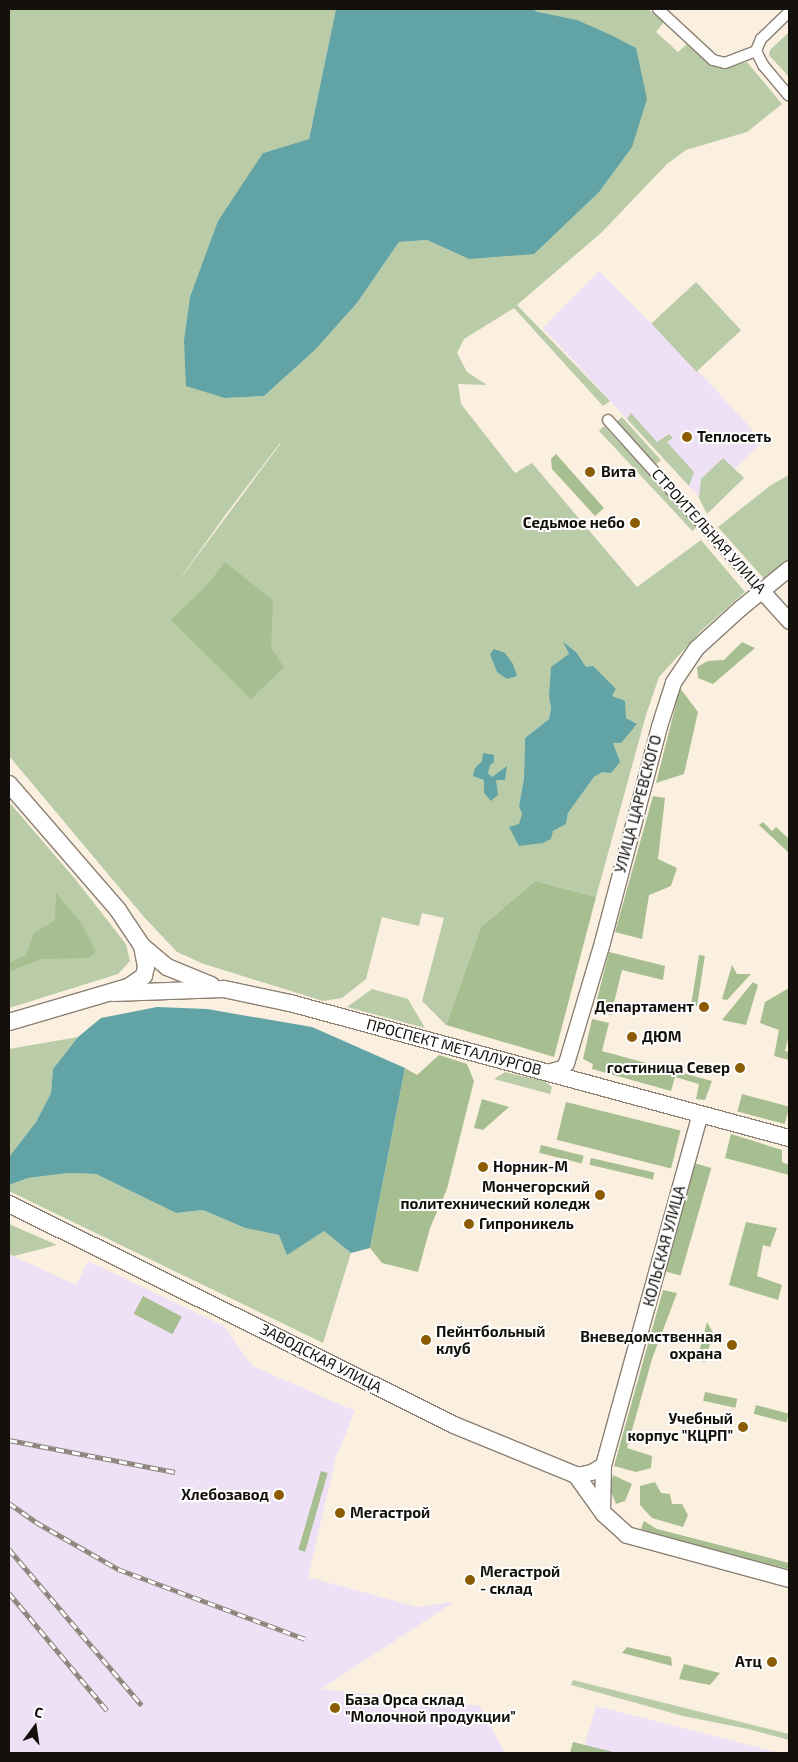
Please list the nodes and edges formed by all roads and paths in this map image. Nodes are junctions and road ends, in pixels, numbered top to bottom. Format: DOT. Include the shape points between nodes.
graph roads {
  1 [pos="658,9"];
  2 [pos="789,12"];
  3 [pos="756,50"];
  4 [pos="789,96"];
  5 [pos="608,420"];
  6 [pos="789,568"];
  7 [pos="762,591"];
  8 [pos="789,621"];
  9 [pos="9,784"];
  10 [pos="142,946"];
  11 [pos="224,989"];
  12 [pos="113,992"];
  13 [pos="9,1022"];
  14 [pos="566,1063"];
  15 [pos="547,1072"];
  16 [pos="579,1081"];
  17 [pos="700,1114"];
  18 [pos="789,1138"];
  19 [pos="9,1204"];
  20 [pos="603,1466"];
  21 [pos="576,1475"];
  22 [pos="602,1512"];
  23 [pos="789,1579"];
  1 -- 3 [label="street" via="713,60 725,64"];
  2 -- 3 [label="street" via="761,40"];
  3 -- 4 [label="street" via="763,65"];
  5 -- 7 [label="street, СТРОИТЕЛЬНАЯ УЛИЦА"];
  6 -- 7 [label="street, УЛИЦА ЦАРЕВСКОГО"];
  7 -- 8 [label="street, СТРОИТЕЛЬНАЯ УЛИЦА"];
  7 -- 14 [label="street, УЛИЦА ЦАРЕВСКОГО" via="696,648 673,682"];
  9 -- 10 [label="main road" via="118,910"];
  10 -- 11 [label="main road" via="167,967"];
  10 -- 12 [label="main road" via="146,967 144,976"];
  11 -- 12 [label="main road, ПРОСПЕКТ МЕТАЛЛУРГОВ"];
  11 -- 15 [label="main road, ПРОСПЕКТ МЕТАЛЛУРГОВ" via="326,1012"];
  12 -- 13 [label="main road"];
  14 -- 15 [label="street" via="562,1068"];
  14 -- 16 [label="street" via="567,1069"];
  15 -- 16 [label="main road, ПРОСПЕКТ МЕТАЛЛУРГОВ"];
  16 -- 17 [label="main road, ПРОСПЕКТ МЕТАЛЛУРГОВ"];
  17 -- 18 [label="main road, ПРОСПЕКТ МЕТАЛЛУРГОВ"];
  17 -- 20 [label="street, КОЛЬСКАЯ УЛИЦА"];
  19 -- 21 [label="main road, ЗАВОДСКАЯ УЛИЦА" via="454,1425"];
  20 -- 21 [label="street"];
  20 -- 22 [label="street, КОЛЬСКАЯ УЛИЦА"];
  21 -- 22 [label="main road"];
  22 -- 23 [label="main road" via="618,1529 638,1540"];
}
